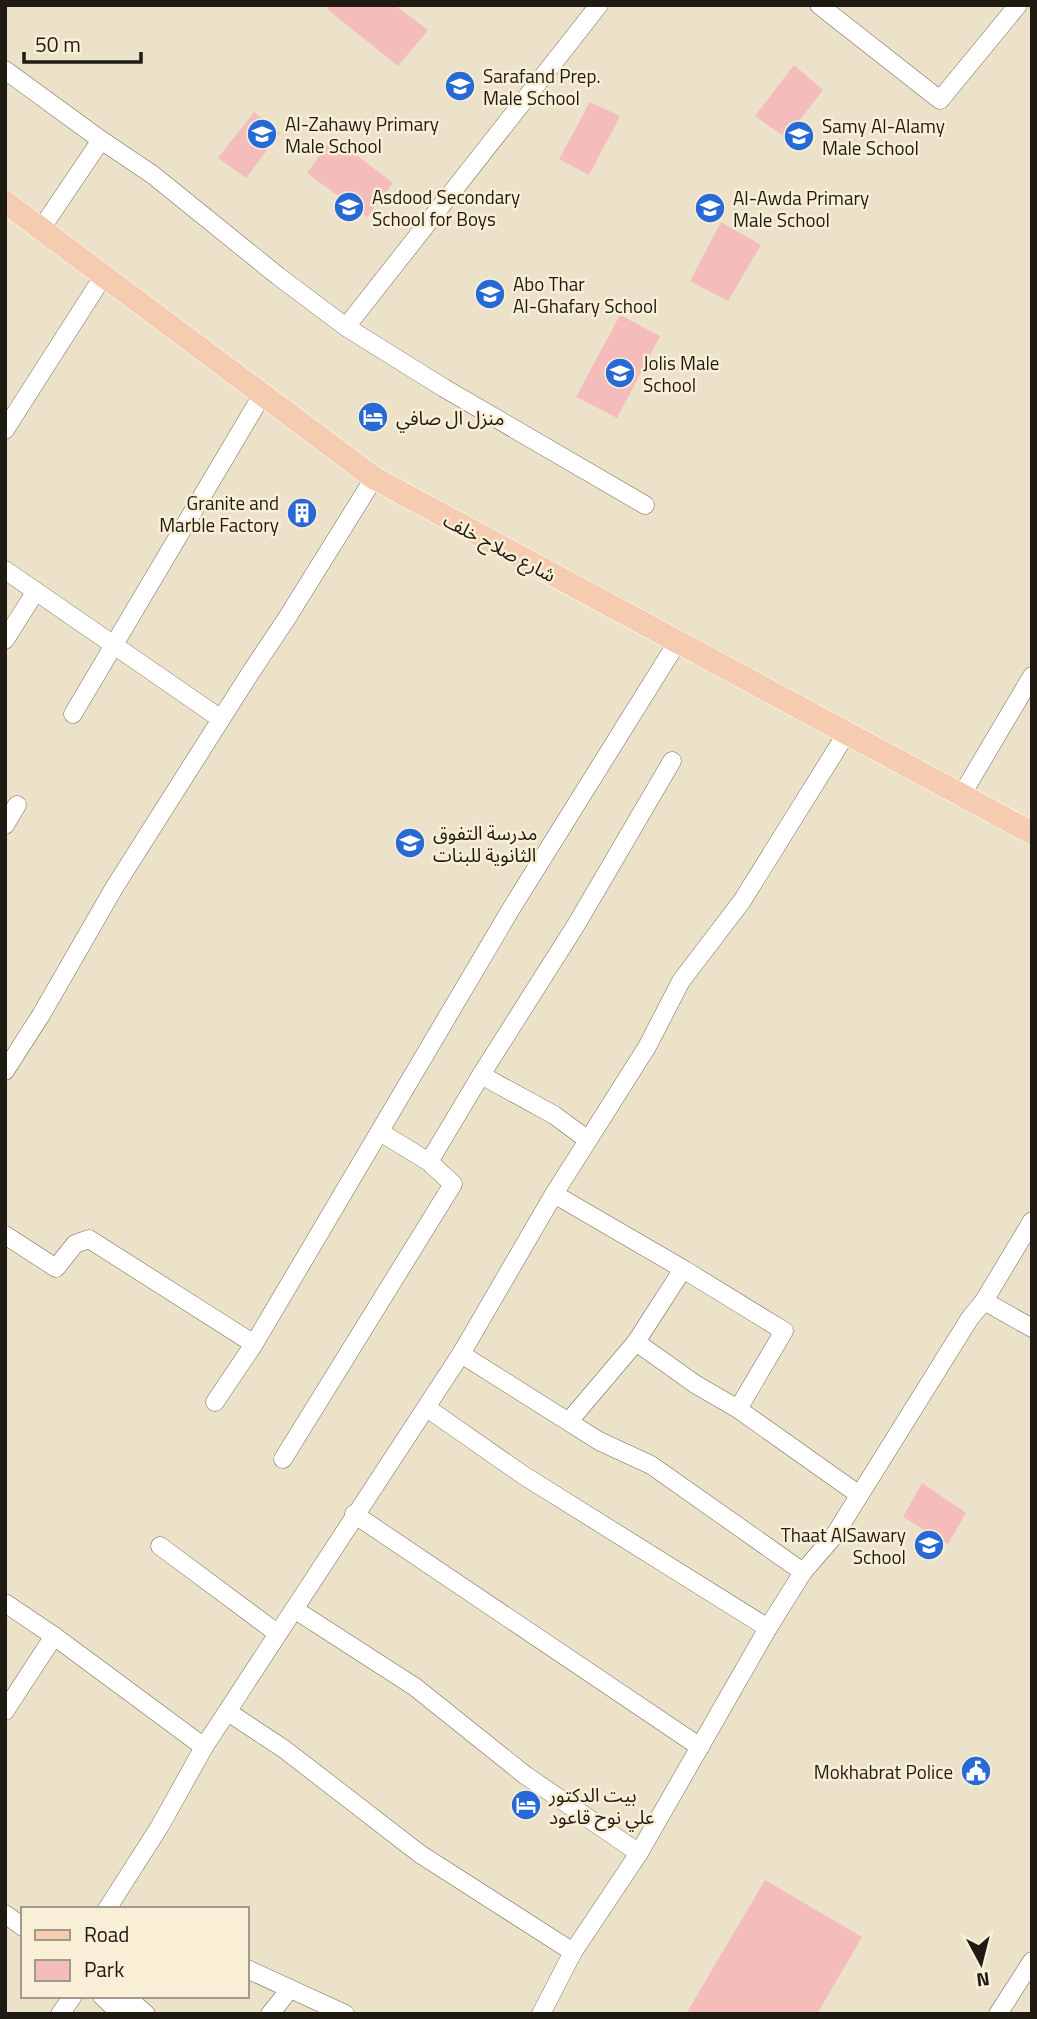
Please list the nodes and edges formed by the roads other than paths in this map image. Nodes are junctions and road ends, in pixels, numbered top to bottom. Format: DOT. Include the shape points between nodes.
graph roads {
  1 [pos="599,5"];
  2 [pos="819,5"];
  3 [pos="1018,5"];
  4 [pos="5,70"];
  5 [pos="101,140"];
  6 [pos="5,202"];
  7 [pos="41,229"];
  8 [pos="104,275"];
  9 [pos="346,327"];
  10 [pos="262,395"];
  11 [pos="5,430"];
  12 [pos="374,478"];
  13 [pos="645,505"];
  14 [pos="5,570"];
  15 [pos="36,591"];
  16 [pos="5,640"];
  17 [pos="678,641"];
  18 [pos="116,644"];
  19 [pos="1032,676"];
  20 [pos="74,714"];
  21 [pos="221,719"];
  22 [pos="846,734"];
  23 [pos="672,761"];
  24 [pos="961,796"];
  25 [pos="17,805"];
  26 [pos="5,825"];
  27 [pos="1032,833"];
  28 [pos="7,1065"];
  29 [pos="481,1075"];
  30 [pos="380,1132"];
  31 [pos="588,1140"];
  32 [pos="429,1162"];
  33 [pos="554,1194"];
  34 [pos="1032,1221"];
  35 [pos="5,1235"];
  36 [pos="683,1269"];
  37 [pos="984,1301"];
  38 [pos="1032,1328"];
  39 [pos="636,1342"];
  40 [pos="254,1344"];
  41 [pos="461,1354"];
  42 [pos="215,1402"];
  43 [pos="426,1408"];
  44 [pos="738,1409"];
  45 [pos="570,1420"];
  46 [pos="283,1459"];
  47 [pos="858,1494"];
  48 [pos="355,1514"];
  49 [pos="160,1546"];
  50 [pos="803,1573"];
  51 [pos="5,1603"];
  52 [pos="294,1609"];
  53 [pos="768,1628"];
  54 [pos="277,1633"];
  55 [pos="54,1636"];
  56 [pos="5,1711"];
  57 [pos="228,1712"];
  58 [pos="204,1747"];
  59 [pos="700,1747"];
  60 [pos="639,1853"];
  61 [pos="108,1907"];
  62 [pos="5,1914"];
  63 [pos="21,1926"];
  64 [pos="573,1952"];
  65 [pos="1032,1961"];
  66 [pos="248,1969"];
  67 [pos="290,1989"];
  68 [pos="72,1998"];
  69 [pos="104,1998"];
  70 [pos="127,1998"];
  71 [pos="60,2014"];
  72 [pos="121,2014"];
  73 [pos="146,2014"];
  74 [pos="270,2014"];
  75 [pos="345,2014"];
  76 [pos="541,2014"];
  77 [pos="998,2014"];
  1 -- 9 [label="street"];
  2 -- 3 [label="street" via="940,100"];
  4 -- 5 [label="street"];
  5 -- 7 [label="street"];
  5 -- 9 [label="street" via="153,175"];
  6 -- 7 [label="main road, شارع صلاح خلف"];
  7 -- 8 [label="main road, شارع صلاح خلف"];
  8 -- 10 [label="main road, شارع صلاح خلف"];
  8 -- 11 [label="street"];
  9 -- 13 [label="street"];
  10 -- 12 [label="main road, شارع صلاح خلف"];
  10 -- 18 [label="street"];
  12 -- 17 [label="main road, شارع صلاح خلف"];
  12 -- 21 [label="street"];
  14 -- 15 [label="street"];
  15 -- 16 [label="street"];
  15 -- 18 [label="street"];
  17 -- 22 [label="main road, شارع صلاح خلف"];
  17 -- 30 [label="street" via="511,909"];
  18 -- 20 [label="street"];
  18 -- 21 [label="street"];
  19 -- 24 [label="street"];
  21 -- 28 [label="street"];
  22 -- 24 [label="main road, شارع صلاح خلف"];
  22 -- 31 [label="street" via="742,901 681,981 647,1047"];
  23 -- 29 [label="street"];
  24 -- 27 [label="main road, شارع صلاح خلف"];
  25 -- 26 [label="street"];
  29 -- 31 [label="street" via="554,1115"];
  29 -- 32 [label="street"];
  30 -- 32 [label="street"];
  30 -- 40 [label="street"];
  31 -- 33 [label="street"];
  32 -- 46 [label="street" via="453,1184"];
  33 -- 36 [label="street"];
  33 -- 41 [label="street"];
  34 -- 37 [label="street"];
  35 -- 40 [label="street" via="56,1268 75,1244 89,1239"];
  36 -- 39 [label="street"];
  36 -- 44 [label="street" via="784,1331"];
  37 -- 38 [label="street"];
  37 -- 47 [label="street"];
  39 -- 44 [label="street"];
  39 -- 45 [label="street"];
  40 -- 42 [label="street"];
  41 -- 43 [label="street"];
  41 -- 45 [label="street"];
  43 -- 48 [label="street"];
  43 -- 53 [label="street" via="523,1475"];
  44 -- 47 [label="street"];
  45 -- 50 [label="street" via="599,1441 651,1465"];
  47 -- 50 [label="street" via="834,1536"];
  48 -- 52 [label="street"];
  48 -- 59 [label="street"];
  49 -- 54 [label="street"];
  50 -- 53 [label="street"];
  51 -- 55 [label="street"];
  52 -- 54 [label="street"];
  52 -- 60 [label="street" via="415,1687 525,1774"];
  53 -- 59 [label="street"];
  54 -- 57 [label="street"];
  55 -- 56 [label="street"];
  55 -- 58 [label="street"];
  57 -- 58 [label="street"];
  57 -- 64 [label="street" via="284,1749 420,1854"];
  58 -- 61 [label="street"];
  59 -- 60 [label="street"];
  60 -- 64 [label="street"];
  62 -- 63 [label="street"];
  64 -- 76 [label="street"];
  65 -- 77 [label="street"];
  66 -- 67 [label="street"];
  67 -- 74 [label="street"];
  67 -- 75 [label="street"];
  68 -- 71 [label="street"];
  69 -- 72 [label="street"];
  70 -- 73 [label="street"];
}
